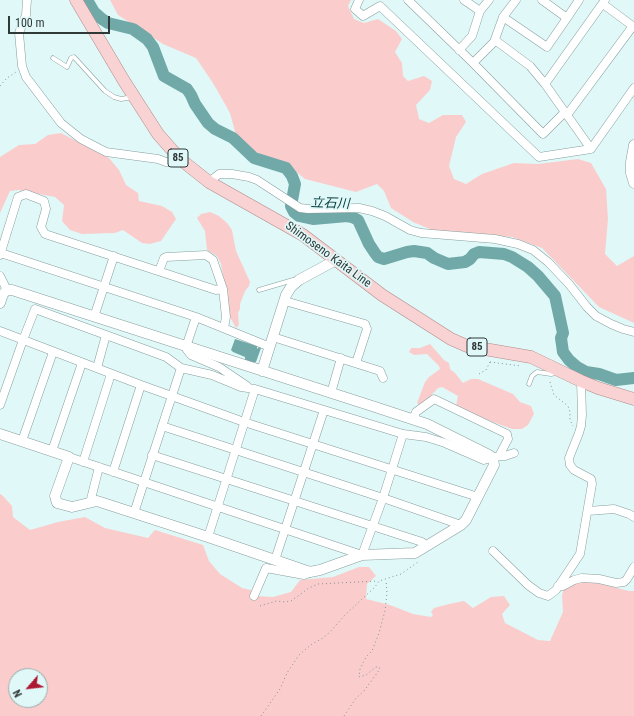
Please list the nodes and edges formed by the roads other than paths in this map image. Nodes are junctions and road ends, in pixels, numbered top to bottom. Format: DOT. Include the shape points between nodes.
graph roads {
  1 [pos="27,0"];
  2 [pos="76,0"];
  3 [pos="359,0"];
  4 [pos="408,0"];
  5 [pos="464,0"];
  6 [pos="489,0"];
  7 [pos="516,0"];
  8 [pos="542,0"];
  9 [pos="579,0"];
  10 [pos="604,2"];
  11 [pos="480,11"];
  12 [pos="503,17"];
  13 [pos="567,18"];
  14 [pos="633,26"];
  15 [pos="494,40"];
  16 [pos="459,50"];
  17 [pos="52,58"];
  18 [pos="473,63"];
  19 [pos="545,84"];
  20 [pos="634,88"];
  21 [pos="134,97"];
  22 [pos="566,114"];
  23 [pos="634,145"];
  24 [pos="591,149"];
  25 [pos="180,159"];
  26 [pos="209,182"];
  27 [pos="634,183"];
  28 [pos="0,254"];
  29 [pos="114,256"];
  30 [pos="336,260"];
  31 [pos="159,271"];
  32 [pos="0,276"];
  33 [pos="299,280"];
  34 [pos="104,287"];
  35 [pos="223,289"];
  36 [pos="7,290"];
  37 [pos="259,290"];
  38 [pos="285,301"];
  39 [pos="0,304"];
  40 [pos="94,317"];
  41 [pos="196,317"];
  42 [pos="224,328"];
  43 [pos="0,331"];
  44 [pos="634,332"];
  45 [pos="106,335"];
  46 [pos="23,340"];
  47 [pos="271,342"];
  48 [pos="186,347"];
  49 [pos="53,352"];
  50 [pos="341,358"];
  51 [pos="82,363"];
  52 [pos="356,363"];
  53 [pos="97,368"];
  54 [pos="181,368"];
  55 [pos="262,371"];
  56 [pos="560,371"];
  57 [pos="111,374"];
  58 [pos="383,378"];
  59 [pos="580,381"];
  60 [pos="529,384"];
  61 [pos="141,385"];
  62 [pos="252,389"];
  63 [pos="331,393"];
  64 [pos="172,396"];
  65 [pos="634,399"];
  66 [pos="0,405"];
  67 [pos="324,410"];
  68 [pos="414,420"];
  69 [pos="244,422"];
  70 [pos="162,426"];
  71 [pos="0,434"];
  72 [pos="403,434"];
  73 [pos="22,442"];
  74 [pos="314,443"];
  75 [pos="235,450"];
  76 [pos="52,451"];
  77 [pos="514,453"];
  78 [pos="152,455"];
  79 [pos="69,457"];
  80 [pos="496,457"];
  81 [pos="83,462"];
  82 [pos="99,467"];
  83 [pos="393,469"];
  84 [pos="113,472"];
  85 [pos="304,472"];
  86 [pos="227,479"];
  87 [pos="143,482"];
  88 [pos="478,497"];
  89 [pos="383,498"];
  90 [pos="295,501"];
  91 [pos="90,503"];
  92 [pos="217,508"];
  93 [pos="588,511"];
  94 [pos="134,513"];
  95 [pos="634,517"];
  96 [pos="461,525"];
  97 [pos="373,526"];
  98 [pos="286,530"];
  99 [pos="208,537"];
  100 [pos="426,546"];
  101 [pos="492,551"];
  102 [pos="362,555"];
  103 [pos="275,560"];
  104 [pos="634,567"];
  105 [pos="310,572"];
  106 [pos="558,586"];
  107 [pos="254,596"];
  1 -- 25 [label="street" via="26,15 19,33 22,66 26,77 61,123 81,139 106,152 158,158 166,162"];
  2 -- 21 [label="main road, Shimoseno Kaita Line / 85"];
  3 -- 24 [label="street" via="356,9 363,16 380,6 539,157"];
  4 -- 16 [label="street"];
  5 -- 11 [label="street"];
  6 -- 11 [label="street"];
  7 -- 12 [label="street"];
  8 -- 13 [label="street"];
  9 -- 13 [label="street"];
  10 -- 14 [label="street"];
  10 -- 19 [label="street"];
  11 -- 16 [label="street" via="472,36"];
  12 -- 13 [label="street" via="547,47"];
  12 -- 15 [label="street"];
  14 -- 22 [label="street"];
  15 -- 18 [label="street"];
  15 -- 19 [label="street" via="530,66"];
  16 -- 18 [label="street"];
  17 -- 21 [label="lane" via="67,67 74,57 105,91 114,97"];
  18 -- 22 [label="street" via="543,134"];
  19 -- 22 [label="street"];
  20 -- 24 [label="street"];
  21 -- 25 [label="main road, Shimoseno Kaita Line / 85" via="158,134"];
  22 -- 24 [label="street"];
  23 -- 27 [label="street" via="631,162"];
  25 -- 26 [label="main road, Shimoseno Kaita Line / 85"];
  26 -- 30 [label="main road, Shimoseno Kaita Line / 85" via="303,235"];
  26 -- 44 [label="street" via="219,174 249,177 300,208 359,208 385,216 421,233 518,244 533,250 548,262 596,316"];
  28 -- 29 [label="street" via="18,197 26,194 44,201 46,209 41,227 45,234"];
  28 -- 34 [label="street"];
  29 -- 31 [label="street"];
  29 -- 34 [label="street"];
  30 -- 33 [label="street"];
  30 -- 56 [label="main road, Shimoseno Kaita Line / 85" via="382,295 451,339 467,346 531,357"];
  31 -- 35 [label="street" via="216,290"];
  31 -- 35 [label="street" via="166,257 206,255 213,260"];
  32 -- 36 [label="street"];
  33 -- 37 [label="lane"];
  33 -- 38 [label="street" via="291,287"];
  34 -- 40 [label="street"];
  34 -- 41 [label="street"];
  35 -- 42 [label="street" via="226,317"];
  36 -- 39 [label="street"];
  36 -- 40 [label="street"];
  38 -- 47 [label="street"];
  38 -- 52 [label="street" via="365,324 368,329"];
  40 -- 48 [label="street"];
  41 -- 42 [label="street"];
  41 -- 48 [label="street"];
  42 -- 47 [label="street"];
  43 -- 46 [label="street"];
  45 -- 46 [label="street" via="36,309"];
  45 -- 53 [label="street"];
  45 -- 54 [label="street" via="166,357"];
  46 -- 49 [label="street"];
  46 -- 66 [label="street"];
  47 -- 50 [label="street"];
  47 -- 55 [label="street"];
  48 -- 55 [label="street"];
  48 -- 62 [label="street" via="191,355 219,367"];
  49 -- 51 [label="street"];
  49 -- 73 [label="street"];
  50 -- 52 [label="street"];
  50 -- 63 [label="street"];
  51 -- 53 [label="street"];
  51 -- 76 [label="street"];
  52 -- 58 [label="street" via="380,371"];
  53 -- 57 [label="street"];
  54 -- 62 [label="street" via="212,375"];
  54 -- 64 [label="street"];
  55 -- 63 [label="street"];
  56 -- 59 [label="main road, Shimoseno Kaita Line / 85"];
  56 -- 60 [label="lane" via="550,374 537,372"];
  57 -- 61 [label="street"];
  57 -- 81 [label="street"];
  59 -- 65 [label="main road, Shimoseno Kaita Line / 85"];
  59 -- 93 [label="street" via="580,432 569,458 574,470 591,478"];
  61 -- 64 [label="street"];
  61 -- 84 [label="street"];
  62 -- 67 [label="street"];
  62 -- 69 [label="street"];
  63 -- 68 [label="street"];
  64 -- 69 [label="street"];
  64 -- 70 [label="street"];
  67 -- 72 [label="street"];
  67 -- 74 [label="street"];
  68 -- 80 [label="street"];
  68 -- 80 [label="street" via="416,412 434,400 506,434 508,439"];
  69 -- 74 [label="street"];
  69 -- 75 [label="street"];
  70 -- 75 [label="street"];
  70 -- 78 [label="street"];
  71 -- 73 [label="street"];
  72 -- 80 [label="street" via="445,443 484,460"];
  72 -- 83 [label="street"];
  73 -- 76 [label="street"];
  74 -- 83 [label="street"];
  74 -- 85 [label="street"];
  75 -- 85 [label="street"];
  75 -- 86 [label="street"];
  76 -- 79 [label="street"];
  77 -- 80 [label="street"];
  78 -- 86 [label="street"];
  78 -- 87 [label="street"];
  79 -- 81 [label="street"];
  79 -- 91 [label="street" via="55,500 72,508"];
  80 -- 88 [label="street"];
  81 -- 82 [label="street"];
  82 -- 84 [label="street"];
  82 -- 91 [label="street"];
  83 -- 88 [label="street"];
  83 -- 89 [label="street"];
  84 -- 87 [label="street"];
  85 -- 89 [label="street"];
  85 -- 90 [label="street"];
  86 -- 90 [label="street"];
  86 -- 92 [label="street"];
  87 -- 92 [label="street"];
  87 -- 94 [label="street"];
  88 -- 96 [label="street"];
  89 -- 96 [label="street"];
  89 -- 97 [label="street"];
  90 -- 97 [label="street"];
  90 -- 98 [label="street"];
  91 -- 94 [label="street" via="97,501"];
  92 -- 98 [label="street"];
  92 -- 99 [label="street"];
  93 -- 95 [label="street" via="614,509"];
  93 -- 106 [label="street" via="580,554"];
  94 -- 99 [label="street"];
  96 -- 100 [label="street"];
  97 -- 100 [label="street" via="422,542"];
  97 -- 102 [label="street"];
  98 -- 102 [label="street"];
  98 -- 103 [label="street"];
  99 -- 103 [label="street"];
  100 -- 102 [label="street" via="408,554"];
  101 -- 106 [label="street" via="538,593 548,596"];
  102 -- 105 [label="street"];
  103 -- 105 [label="street"];
  104 -- 106 [label="street" via="624,582 582,578"];
  105 -- 107 [label="street" via="304,575 266,568"];
}
